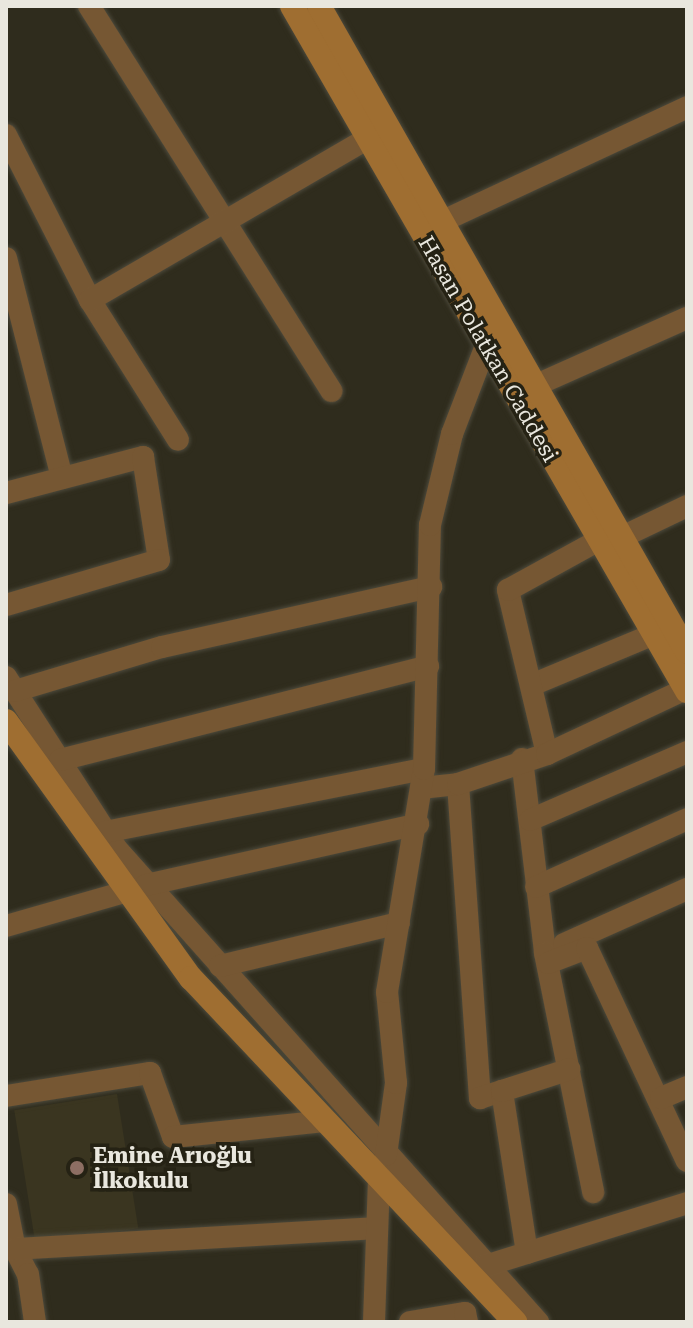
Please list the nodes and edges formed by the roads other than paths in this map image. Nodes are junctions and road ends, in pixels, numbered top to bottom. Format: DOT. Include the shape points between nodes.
graph roads {
  1 [pos="89,6"];
  2 [pos="292,6"];
  3 [pos="319,6"];
  4 [pos="682,110"];
  5 [pos="687,133"];
  6 [pos="6,135"];
  7 [pos="368,138"];
  8 [pos="443,221"];
  9 [pos="222,224"];
  10 [pos="6,258"];
  11 [pos="10,282"];
  12 [pos="90,300"];
  13 [pos="687,318"];
  14 [pos="485,348"];
  15 [pos="534,386"];
  16 [pos="331,391"];
  17 [pos="178,440"];
  18 [pos="62,478"];
  19 [pos="6,493"];
  20 [pos="687,506"];
  21 [pos="609,539"];
  22 [pos="431,587"];
  23 [pos="6,605"];
  24 [pos="652,635"];
  25 [pos="687,652"];
  26 [pos="428,666"];
  27 [pos="11,684"];
  28 [pos="534,684"];
  29 [pos="687,690"];
  30 [pos="6,721"];
  31 [pos="687,752"];
  32 [pos="547,754"];
  33 [pos="522,759"];
  34 [pos="60,760"];
  35 [pos="423,778"];
  36 [pos="458,784"];
  37 [pos="687,819"];
  38 [pos="530,820"];
  39 [pos="418,824"];
  40 [pos="105,832"];
  41 [pos="536,887"];
  42 [pos="137,888"];
  43 [pos="687,889"];
  44 [pos="399,923"];
  45 [pos="6,926"];
  46 [pos="546,958"];
  47 [pos="220,966"];
  48 [pos="570,1069"];
  49 [pos="687,1087"];
  50 [pos="502,1091"];
  51 [pos="6,1096"];
  52 [pos="661,1098"];
  53 [pos="324,1121"];
  54 [pos="386,1155"];
  55 [pos="687,1161"];
  56 [pos="379,1180"];
  57 [pos="593,1192"];
  58 [pos="687,1203"];
  59 [pos="6,1204"];
  60 [pos="375,1228"];
  61 [pos="15,1249"];
  62 [pos="527,1253"];
  63 [pos="485,1266"];
  64 [pos="17,1275"];
  65 [pos="498,1304"];
  66 [pos="466,1318"];
  67 [pos="35,1322"];
  68 [pos="374,1322"];
  69 [pos="410,1322"];
  70 [pos="515,1322"];
  71 [pos="538,1322"];
  1 -- 9 [label="street"];
  2 -- 7 [label="main road, Hasan Polatkan Caddesi"];
  3 -- 8 [label="main road, Hasan Polatkan Caddesi"];
  4 -- 5 [label="street"];
  4 -- 8 [label="street"];
  6 -- 12 [label="street"];
  7 -- 9 [label="street"];
  7 -- 14 [label="main road, Hasan Polatkan Caddesi"];
  8 -- 15 [label="main road, Hasan Polatkan Caddesi"];
  9 -- 12 [label="street"];
  9 -- 16 [label="street"];
  10 -- 11 [label="street"];
  11 -- 18 [label="street"];
  12 -- 17 [label="street"];
  13 -- 15 [label="street"];
  14 -- 21 [label="main road, Hasan Polatkan Caddesi"];
  14 -- 22 [label="street" via="452,434 430,525"];
  15 -- 21 [label="main road, Hasan Polatkan Caddesi"];
  18 -- 19 [label="street"];
  18 -- 23 [label="street" via="143,457 159,560"];
  20 -- 21 [label="street"];
  21 -- 24 [label="main road, Hasan Polatkan Caddesi"];
  21 -- 25 [label="main road, Hasan Polatkan Caddesi"];
  21 -- 28 [label="street" via="508,590"];
  22 -- 26 [label="street"];
  22 -- 27 [label="street"];
  24 -- 28 [label="street"];
  24 -- 29 [label="main road, Hasan Polatkan Caddesi"];
  26 -- 34 [label="street"];
  26 -- 35 [label="street"];
  27 -- 34 [label="street"];
  28 -- 32 [label="street"];
  29 -- 32 [label="street"];
  30 -- 42 [label="main road"];
  31 -- 38 [label="street"];
  32 -- 33 [label="street"];
  33 -- 36 [label="street"];
  33 -- 38 [label="street"];
  34 -- 40 [label="street"];
  35 -- 36 [label="street"];
  35 -- 39 [label="street"];
  35 -- 40 [label="street"];
  36 -- 50 [label="street" via="480,1098"];
  37 -- 41 [label="street"];
  38 -- 41 [label="street"];
  39 -- 42 [label="street"];
  39 -- 44 [label="street"];
  40 -- 42 [label="street"];
  41 -- 46 [label="street"];
  42 -- 45 [label="street"];
  42 -- 47 [label="street"];
  42 -- 53 [label="main road" via="191,978"];
  43 -- 46 [label="street"];
  44 -- 47 [label="street"];
  44 -- 54 [label="street" via="387,992 396,1083"];
  46 -- 48 [label="street"];
  46 -- 52 [label="street" via="587,948"];
  47 -- 54 [label="street"];
  48 -- 50 [label="street"];
  48 -- 57 [label="street"];
  49 -- 52 [label="street"];
  50 -- 62 [label="street"];
  51 -- 53 [label="street" via="150,1073 173,1137"];
  52 -- 55 [label="street"];
  53 -- 56 [label="main road"];
  54 -- 63 [label="street"];
  56 -- 60 [label="street"];
  56 -- 65 [label="main road"];
  58 -- 62 [label="street"];
  59 -- 61 [label="street"];
  60 -- 61 [label="street"];
  60 -- 68 [label="street"];
  61 -- 64 [label="street"];
  62 -- 63 [label="street"];
  63 -- 71 [label="street"];
  64 -- 67 [label="street"];
  65 -- 66 [label="street"];
  65 -- 70 [label="main road"];
  66 -- 69 [label="street"];
}
